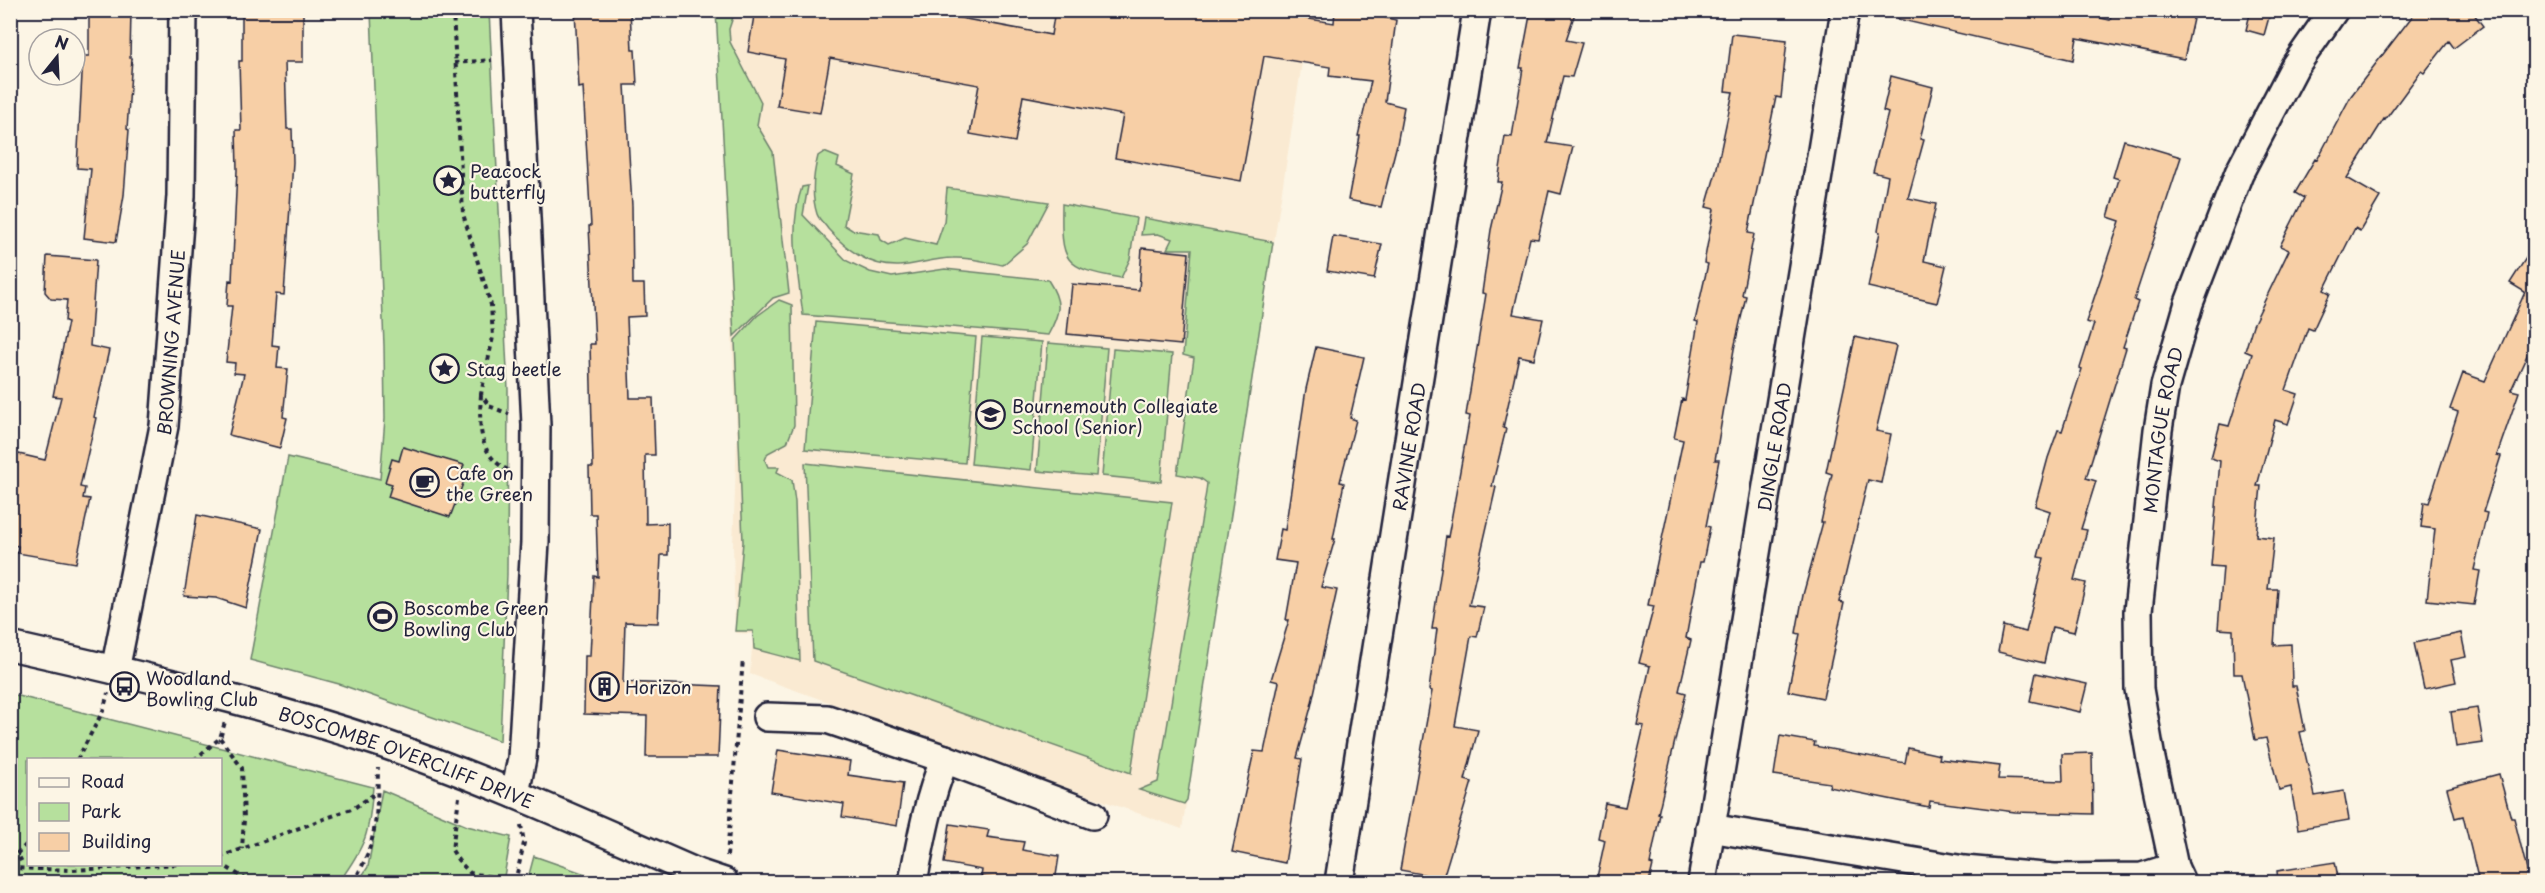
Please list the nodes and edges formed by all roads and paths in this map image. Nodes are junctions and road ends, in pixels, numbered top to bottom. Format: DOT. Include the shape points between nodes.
graph roads {
  1 [pos="183,10"];
  2 [pos="453,10"];
  3 [pos="516,10"];
  4 [pos="1477,10"];
  5 [pos="1845,10"];
  6 [pos="2334,10"];
  7 [pos="519,58"];
  8 [pos="454,63"];
  9 [pos="481,394"];
  10 [pos="536,425"];
  11 [pos="536,472"];
  12 [pos="10,646"];
  13 [pos="743,659"];
  14 [pos="115,670"];
  15 [pos="103,711"];
  16 [pos="767,717"];
  17 [pos="378,742"];
  18 [pos="78,758"];
  19 [pos="195,758"];
  20 [pos="945,759"];
  21 [pos="515,794"];
  22 [pos="373,795"];
  23 [pos="456,807"];
  24 [pos="1094,815"];
  25 [pos="1710,828"];
  26 [pos="27,844"];
  27 [pos="242,850"];
  28 [pos="27,856"];
  29 [pos="222,856"];
  30 [pos="10,864"];
  31 [pos="222,864"];
  32 [pos="27,865"];
  33 [pos="34,866"];
  34 [pos="146,866"];
  35 [pos="725,874"];
  36 [pos="2178,874"];
  37 [pos="1962,876"];
  38 [pos="250,882"];
  39 [pos="354,882"];
  40 [pos="515,882"];
  41 [pos="913,882"];
  42 [pos="1339,882"];
  43 [pos="1702,882"];
  1 -- 14 [label="street, BROWNING AVENUE" via="181,196 164,426"];
  2 -- 8 [label="path"];
  3 -- 7 [label="street"];
  4 -- 42 [label="street, RAVINE ROAD"];
  5 -- 25 [label="street, DINGLE ROAD"];
  6 -- 36 [label="street, MONTAGUE ROAD" via="2295,66 2239,174 2189,303 2165,386 2138,611 2139,689"];
  7 -- 8 [label="path"];
  7 -- 10 [label="street"];
  8 -- 9 [label="path" via="463,214 491,305 493,337"];
  9 -- 10 [label="path" via="489,406"];
  9 -- 11 [label="path" via="480,432 490,457 512,472"];
  10 -- 11 [label="street"];
  11 -- 21 [label="street" via="522,758"];
  12 -- 14 [label="street, BOSCOMBE OVERCLIFF DRIVE"];
  13 -- 35 [label="path"];
  14 -- 17 [label="street, BOSCOMBE OVERCLIFF DRIVE" via="256,704"];
  15 -- 18 [label="path"];
  16 -- 20 [label="street" via="827,719"];
  17 -- 21 [label="street, BOSCOMBE OVERCLIFF DRIVE"];
  17 -- 39 [label="path" via="376,827 365,864"];
  19 -- 27 [label="path" via="220,738 242,768"];
  20 -- 24 [label="street"];
  20 -- 41 [label="street" via="924,819"];
  21 -- 35 [label="street, BOSCOMBE OVERCLIFF DRIVE" via="697,873"];
  21 -- 40 [label="path" via="524,843"];
  22 -- 27 [label="path" via="354,808"];
  23 -- 40 [label="path" via="452,850 458,860 470,873"];
  25 -- 37 [label="street"];
  25 -- 43 [label="street, DINGLE ROAD"];
  26 -- 30 [label="path"];
  27 -- 29 [label="path"];
  28 -- 30 [label="path"];
  30 -- 32 [label="path"];
  31 -- 38 [label="path"];
  33 -- 34 [label="path" via="81,870"];
  36 -- 37 [label="street" via="2142,878"];
}
